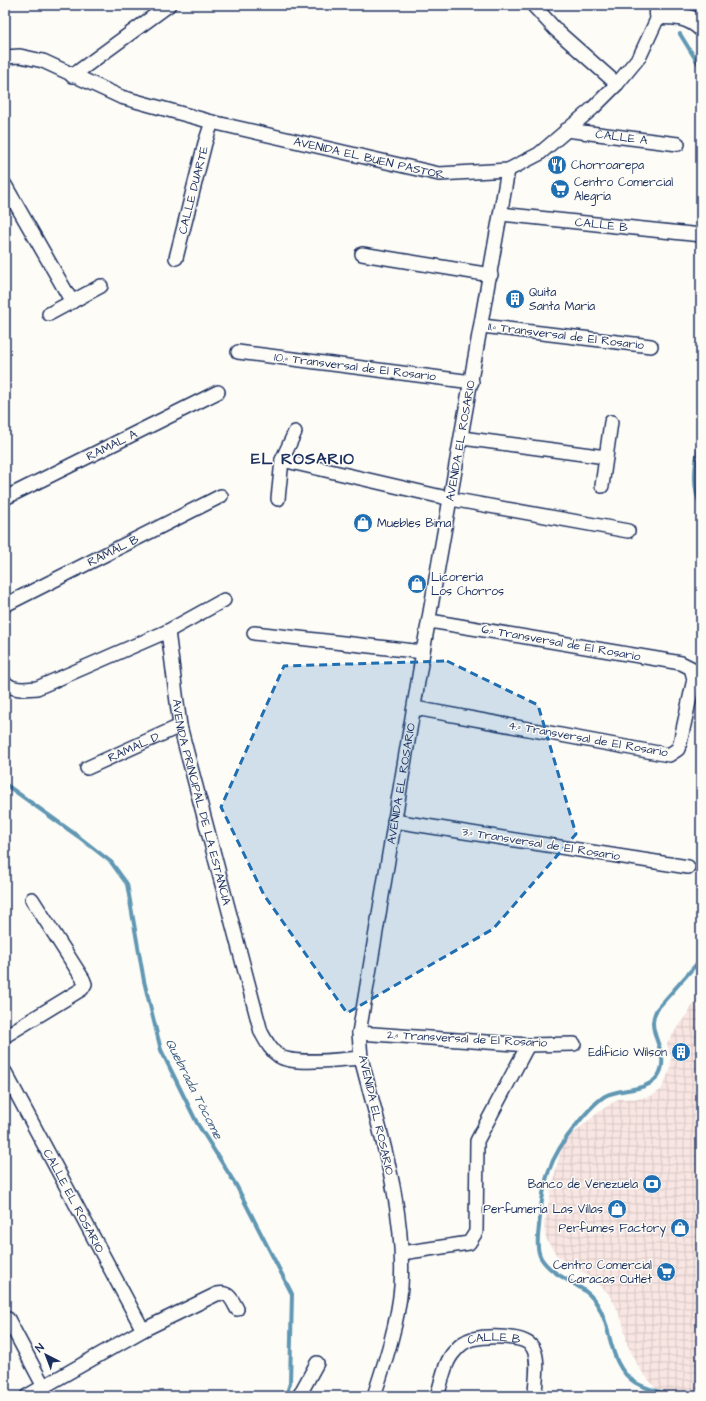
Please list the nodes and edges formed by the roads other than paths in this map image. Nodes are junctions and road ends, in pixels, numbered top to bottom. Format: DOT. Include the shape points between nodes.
graph roads {
  1 [pos="169,5"];
  2 [pos="533,5"];
  3 [pos="674,5"];
  4 [pos="659,10"];
  5 [pos="701,27"];
  6 [pos="5,57"];
  7 [pos="72,76"];
  8 [pos="618,84"];
  9 [pos="212,122"];
  10 [pos="566,130"];
  11 [pos="678,144"];
  12 [pos="508,170"];
  13 [pos="5,185"];
  14 [pos="502,214"];
  15 [pos="701,235"];
  16 [pos="362,254"];
  17 [pos="176,258"];
  18 [pos="491,275"];
  19 [pos="101,286"];
  20 [pos="72,302"];
  21 [pos="49,314"];
  22 [pos="482,326"];
  23 [pos="651,346"];
  24 [pos="238,352"];
  25 [pos="472,382"];
  26 [pos="218,392"];
  27 [pos="611,422"];
  28 [pos="295,432"];
  29 [pos="462,438"];
  30 [pos="606,458"];
  31 [pos="282,460"];
  32 [pos="602,486"];
  33 [pos="221,496"];
  34 [pos="5,498"];
  35 [pos="278,499"];
  36 [pos="451,499"];
  37 [pos="628,531"];
  38 [pos="224,600"];
  39 [pos="5,604"];
  40 [pos="430,621"];
  41 [pos="168,631"];
  42 [pos="254,633"];
  43 [pos="423,652"];
  44 [pos="692,668"];
  45 [pos="5,682"];
  46 [pos="415,708"];
  47 [pos="180,726"];
  48 [pos="87,768"];
  49 [pos="394,821"];
  50 [pos="688,867"];
  51 [pos="32,900"];
  52 [pos="360,1033"];
  53 [pos="5,1036"];
  54 [pos="574,1044"];
  55 [pos="528,1045"];
  56 [pos="361,1058"];
  57 [pos="5,1072"];
  58 [pos="402,1253"];
  59 [pos="237,1309"];
  60 [pos="8,1319"];
  61 [pos="143,1330"];
  62 [pos="316,1363"];
  63 [pos="44,1387"];
  64 [pos="27,1396"];
  65 [pos="299,1396"];
  66 [pos="374,1396"];
  67 [pos="437,1396"];
  68 [pos="535,1396"];
  1 -- 7 [label="street"];
  2 -- 8 [label="street" via="556,30"];
  3 -- 4 [label="street"];
  4 -- 5 [label="street" via="689,18"];
  4 -- 8 [label="street, AVENIDA EL BUEN PASTOR" via="640,56"];
  6 -- 7 [label="street, AVENIDA EL BUEN PASTOR" via="20,56 38,60"];
  7 -- 9 [label="street, AVENIDA EL BUEN PASTOR" via="121,97"];
  8 -- 10 [label="street, AVENIDA EL BUEN PASTOR"];
  9 -- 12 [label="street, AVENIDA EL BUEN PASTOR" via="439,174"];
  9 -- 17 [label="street, CALLE DUARTE"];
  10 -- 11 [label="street, CALLE A"];
  10 -- 12 [label="street, AVENIDA EL BUEN PASTOR" via="539,154"];
  12 -- 14 [label="street, AVENIDA EL ROSARIO"];
  13 -- 20 [label="street"];
  14 -- 15 [label="street, CALLE B"];
  14 -- 18 [label="street, AVENIDA EL ROSARIO"];
  16 -- 18 [label="street"];
  18 -- 22 [label="street, AVENIDA EL ROSARIO"];
  19 -- 20 [label="street"];
  20 -- 21 [label="street"];
  22 -- 23 [label="street, 11.ª Transversal de El Rosario"];
  22 -- 25 [label="street, AVENIDA EL ROSARIO"];
  24 -- 25 [label="street, 10.ª Transversal de El Rosario"];
  25 -- 29 [label="street, AVENIDA EL ROSARIO"];
  26 -- 34 [label="street, RAMAL A"];
  27 -- 30 [label="street"];
  28 -- 31 [label="street"];
  29 -- 30 [label="street"];
  29 -- 36 [label="street, AVENIDA EL ROSARIO"];
  30 -- 32 [label="street"];
  31 -- 35 [label="street"];
  31 -- 36 [label="street"];
  33 -- 39 [label="street, RAMAL B"];
  36 -- 37 [label="street"];
  36 -- 40 [label="street, AVENIDA EL ROSARIO"];
  38 -- 41 [label="street"];
  40 -- 43 [label="street, AVENIDA EL ROSARIO"];
  40 -- 44 [label="street, 6.ª Transversal de El Rosario" via="681,663"];
  41 -- 45 [label="street" via="37,688 10,688"];
  41 -- 47 [label="street, AVENIDA PRINCIPAL DE LA ESTANCIA"];
  42 -- 43 [label="street"];
  43 -- 46 [label="street, AVENIDA EL ROSARIO"];
  44 -- 46 [label="street, 4.ª Transversal de El Rosario" via="694,679 680,743 678,749 670,755"];
  46 -- 49 [label="street, AVENIDA EL ROSARIO"];
  47 -- 48 [label="street, RAMAL D"];
  47 -- 56 [label="street, AVENIDA PRINCIPAL DE LA ESTANCIA" via="259,1024 268,1046 280,1057 296,1062"];
  49 -- 50 [label="street, 3.ª Transversal de El Rosario"];
  49 -- 52 [label="street, AVENIDA EL ROSARIO"];
  51 -- 53 [label="street" via="85,984 82,989"];
  52 -- 55 [label="street, 2.ª Transversal de El Rosario"];
  52 -- 56 [label="street, AVENIDA EL ROSARIO"];
  54 -- 55 [label="street, 2.ª Transversal de El Rosario"];
  55 -- 58 [label="street" via="477,1141 476,1232 473,1239 469,1243"];
  56 -- 58 [label="street, AVENIDA EL ROSARIO" via="398,1207"];
  57 -- 61 [label="street, CALLE EL ROSARIO"];
  58 -- 66 [label="street, AVENIDA EL ROSARIO" via="401,1289 392,1338"];
  59 -- 61 [label="street" via="229,1295 223,1293"];
  60 -- 63 [label="street"];
  61 -- 63 [label="street"];
  62 -- 65 [label="street"];
  63 -- 64 [label="street"];
  67 -- 68 [label="street, CALLE B" via="448,1362 461,1344 472,1339 513,1337 526,1342 534,1349"];
}
